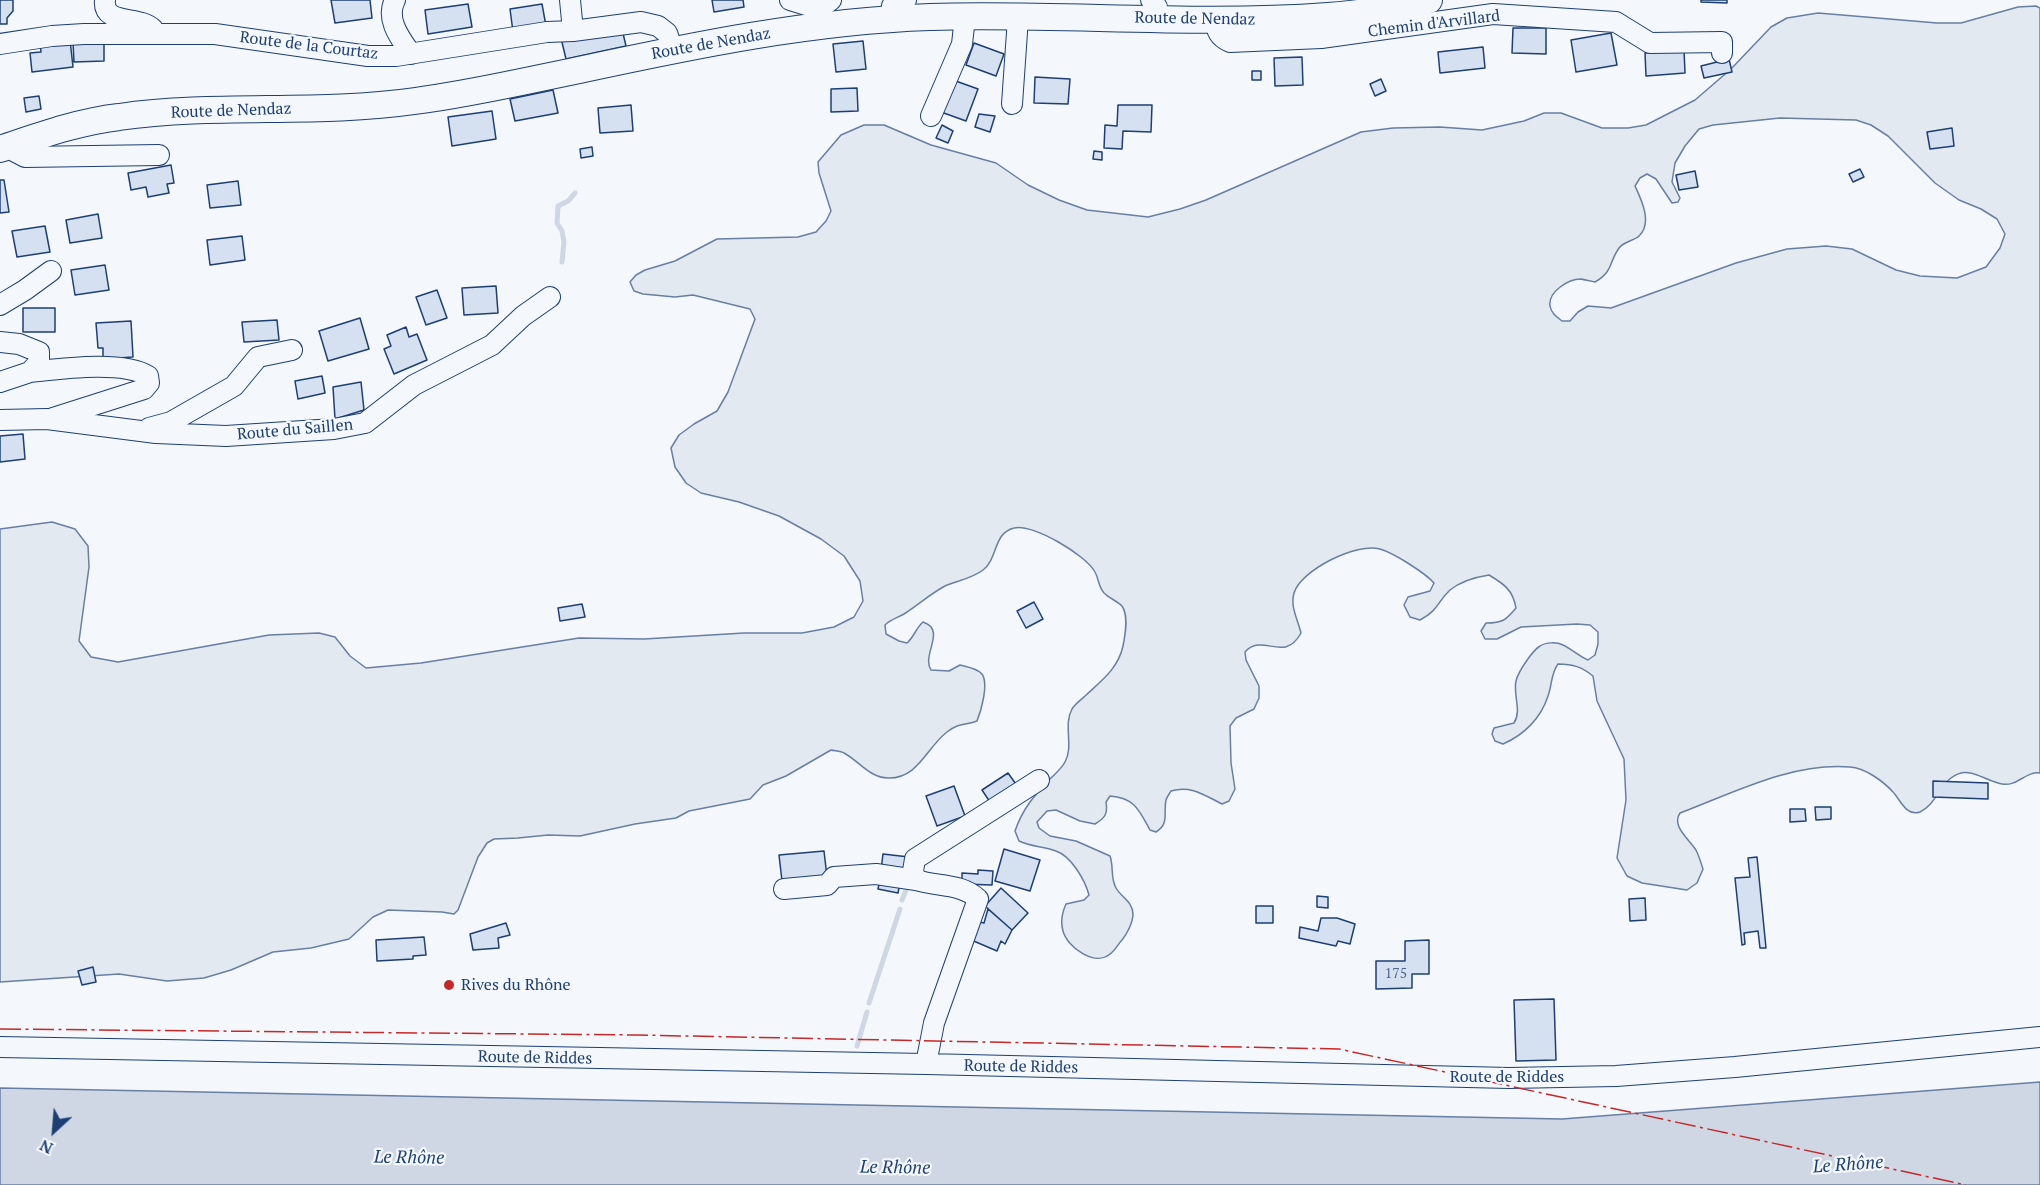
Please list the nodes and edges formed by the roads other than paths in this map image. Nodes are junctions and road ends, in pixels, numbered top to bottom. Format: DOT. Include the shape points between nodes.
graph roads {
  1 [pos="105,0"];
  2 [pos="395,0"];
  3 [pos="570,0"];
  4 [pos="790,0"];
  5 [pos="1429,0"];
  6 [pos="898,9"];
  7 [pos="1154,9"];
  8 [pos="823,12"];
  9 [pos="965,17"];
  10 [pos="1018,18"];
  11 [pos="1216,20"];
  12 [pos="573,31"];
  13 [pos="155,33"];
  14 [pos="0,44"];
  15 [pos="673,50"];
  16 [pos="1722,53"];
  17 [pos="411,54"];
  18 [pos="1012,104"];
  19 [pos="931,116"];
  20 [pos="3,148"];
  21 [pos="159,155"];
  22 [pos="51,271"];
  23 [pos="550,297"];
  24 [pos="0,305"];
  25 [pos="0,342"];
  26 [pos="292,350"];
  27 [pos="30,372"];
  28 [pos="0,382"];
  29 [pos="48,419"];
  30 [pos="0,420"];
  31 [pos="140,431"];
  32 [pos="1039,780"];
  33 [pos="916,880"];
  34 [pos="784,889"];
  35 [pos="2040,1037"];
  36 [pos="0,1047"];
  37 [pos="926,1064"];
  1 -- 13 [label="street" via="108,13 148,24"];
  2 -- 17 [label="street" via="391,15"];
  3 -- 12 [label="street"];
  4 -- 8 [label="street"];
  5 -- 11 [label="main road, Route de Nendaz" via="1331,16"];
  6 -- 8 [label="main road, Route de Nendaz"];
  6 -- 9 [label="main road, Route de Nendaz"];
  7 -- 10 [label="main road, Route de Nendaz"];
  7 -- 11 [label="main road, Route de Nendaz"];
  8 -- 15 [label="main road, Route de Nendaz"];
  9 -- 10 [label="main road, Route de Nendaz"];
  9 -- 19 [label="street" via="962,44"];
  10 -- 18 [label="street"];
  11 -- 16 [label="street, Chemin d'Arvillard" via="1219,35 1230,42 1320,38 1493,14 1606,21 1616,22 1650,43 1722,42"];
  12 -- 15 [label="street, Route de la Courtaz" via="640,22 658,26 667,33"];
  12 -- 17 [label="street, Route de la Courtaz"];
  13 -- 14 [label="street, Route de la Courtaz" via="51,36"];
  13 -- 17 [label="street, Route de la Courtaz" via="215,34 368,56"];
  15 -- 20 [label="main road, Route de Nendaz" via="413,102 142,114 76,125"];
  20 -- 21 [label="street" via="26,157"];
  22 -- 24 [label="street"];
  23 -- 31 [label="street, Route du Saillen" via="492,345 414,385 365,423 334,429 226,436"];
  25 -- 27 [label="street" via="39,352 39,362"];
  26 -- 31 [label="street" via="258,357 234,386 171,422"];
  27 -- 28 [label="street"];
  27 -- 29 [label="street" via="74,367 139,370 148,376 149,383 144,389"];
  29 -- 30 [label="street, Route du Saillen"];
  29 -- 31 [label="street, Route du Saillen"];
  32 -- 33 [label="street" via="915,859"];
  33 -- 34 [label="street" via="876,874"];
  33 -- 37 [label="street" via="955,886 978,899 934,1023"];
  35 -- 37 [label="street, Route de Riddes" via="1735,1068 1604,1076 1486,1077"];
  36 -- 37 [label="street, Route de Riddes"];
}
